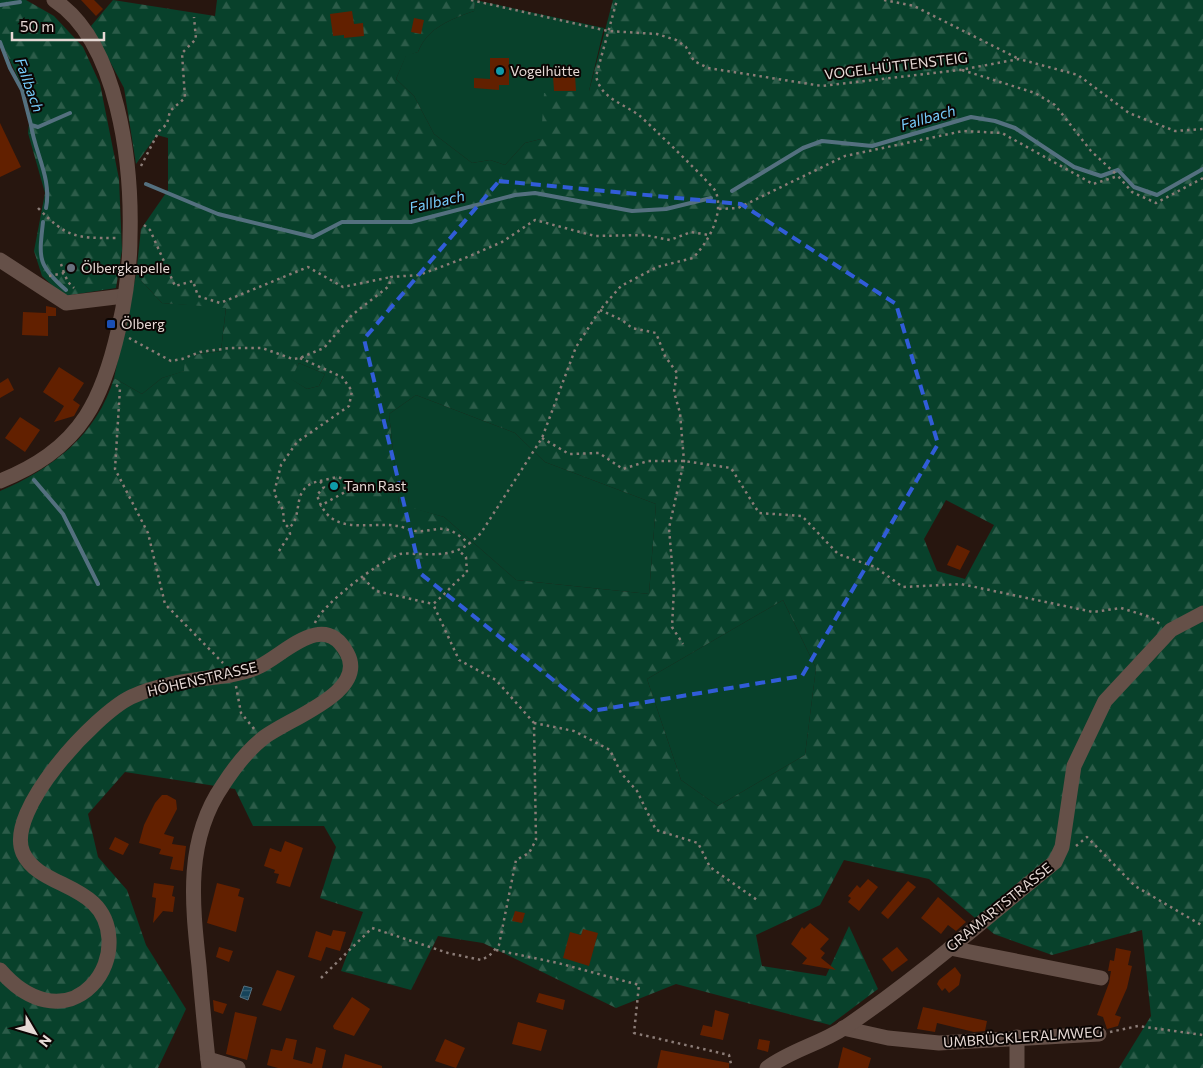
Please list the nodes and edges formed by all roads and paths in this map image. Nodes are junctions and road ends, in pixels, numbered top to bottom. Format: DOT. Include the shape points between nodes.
graph roads {
  1 [pos="54,0"];
  2 [pos="471,0"];
  3 [pos="617,0"];
  4 [pos="884,0"];
  5 [pos="194,17"];
  6 [pos="608,31"];
  7 [pos="1019,59"];
  8 [pos="960,70"];
  9 [pos="1203,129"];
  10 [pos="1118,176"];
  11 [pos="1203,178"];
  12 [pos="129,190"];
  13 [pos="38,208"];
  14 [pos="719,209"];
  15 [pos="130,210"];
  16 [pos="710,235"];
  17 [pos="130,238"];
  18 [pos="0,260"];
  19 [pos="61,264"];
  20 [pos="64,273"];
  21 [pos="52,275"];
  22 [pos="391,277"];
  23 [pos="124,296"];
  24 [pos="79,301"];
  25 [pos="600,310"];
  26 [pos="117,331"];
  27 [pos="300,358"];
  28 [pos="104,376"];
  29 [pos="542,438"];
  30 [pos="684,462"];
  31 [pos="0,481"];
  32 [pos="320,481"];
  33 [pos="320,506"];
  34 [pos="289,528"];
  35 [pos="470,544"];
  36 [pos="279,551"];
  37 [pos="459,551"];
  38 [pos="363,578"];
  39 [pos="433,604"];
  40 [pos="1203,613"];
  41 [pos="1171,630"];
  42 [pos="312,635"];
  43 [pos="682,644"];
  44 [pos="234,674"];
  45 [pos="534,723"];
  46 [pos="262,739"];
  47 [pos="1074,847"];
  48 [pos="757,900"];
  49 [pos="1203,926"];
  50 [pos="950,948"];
  51 [pos="496,950"];
  52 [pos="0,970"];
  53 [pos="321,978"];
  54 [pos="1102,978"];
  55 [pos="843,1028"];
  56 [pos="1099,1034"];
  57 [pos="1203,1035"];
  58 [pos="1017,1037"];
  59 [pos="208,1063"];
  60 [pos="731,1064"];
  61 [pos="238,1068"];
  62 [pos="766,1068"];
  63 [pos="1017,1068"];
  1 -- 12 [label="street" via="82,26 101,59 118,118"];
  2 -- 6 [label="path, VOGELHÜTTENSTEIG"];
  3 -- 6 [label="path"];
  4 -- 7 [label="path" via="914,6"];
  5 -- 12 [label="path" via="196,39 182,53 186,98 170,111 167,124 159,131"];
  6 -- 8 [label="path, VOGELHÜTTENSTEIG" via="656,34 676,40 686,47 694,61 708,68 822,86"];
  6 -- 14 [label="path" via="596,76 598,86 604,94 639,116 716,191"];
  7 -- 8 [label="path, VOGELHÜTTENSTEIG"];
  7 -- 9 [label="path, VOGELHÜTTENSTEIG" via="1078,75 1129,113 1156,124 1175,130"];
  8 -- 10 [label="path" via="1036,93 1055,105 1091,151"];
  10 -- 11 [label="path" via="1132,192 1156,203"];
  10 -- 14 [label="path" via="1093,184 1002,132 963,131 845,156 738,208"];
  12 -- 15 [label="street"];
  13 -- 17 [label="path" via="61,230 82,237"];
  14 -- 16 [label="path"];
  15 -- 17 [label="street"];
  15 -- 22 [label="path" via="150,230 175,286 193,281 198,296 220,302 308,267 343,287"];
  16 -- 22 [label="path" via="691,232 670,240 645,235 595,236 536,220 502,242 466,258 419,275"];
  16 -- 25 [label="path" via="693,258 657,267 628,282"];
  17 -- 23 [label="street"];
  18 -- 24 [label="street" via="66,303"];
  19 -- 20 [label="path"];
  20 -- 21 [label="path"];
  20 -- 24 [label="path" via="76,289"];
  22 -- 27 [label="path" via="389,286 352,315 324,348"];
  23 -- 24 [label="street"];
  23 -- 26 [label="street"];
  25 -- 29 [label="path" via="576,347"];
  25 -- 30 [label="path" via="632,328 656,333 665,356 677,373 674,392 680,413"];
  26 -- 27 [label="path" via="171,361 200,352 230,348 262,348 293,359"];
  26 -- 28 [label="street"];
  27 -- 34 [label="path" via="342,377 352,391 349,406 297,442 281,465 274,493 283,510 284,523"];
  28 -- 31 [label="street" via="92,406 71,436 44,459"];
  28 -- 44 [label="path" via="120,388 115,469 148,533 165,604"];
  29 -- 30 [label="path" via="569,454 599,453 623,469 648,461"];
  29 -- 35 [label="path" via="481,533"];
  30 -- 41 [label="path" via="731,468 759,513 802,516 838,554 875,566 903,586 961,584 1092,612 1121,608 1150,617"];
  30 -- 43 [label="path" via="669,528 674,588 672,626"];
  32 -- 33 [label="path" via="324,487 317,495"];
  32 -- 33 [label="path" via="337,477 344,479 345,492"];
  32 -- 34 [label="path" via="310,483 302,492 294,523"];
  33 -- 35 [label="path" via="328,516 347,526 398,526 416,532 443,529 456,533"];
  34 -- 36 [label="path" via="290,534"];
  35 -- 37 [label="path"];
  37 -- 38 [label="path" via="441,555 401,554 385,561"];
  37 -- 39 [label="path" via="466,557 467,573 453,582 445,595"];
  38 -- 39 [label="path" via="376,591"];
  38 -- 42 [label="path" via="318,615"];
  39 -- 45 [label="path" via="459,660 496,680"];
  40 -- 41 [label="street, GRAMARTSTRASSE"];
  41 -- 50 [label="street, GRAMARTSTRASSE" via="1105,701 1074,766 1062,847 1054,862"];
  42 -- 44 [label="street, HÖHENSTRASSE" via="259,667"];
  42 -- 46 [label="street" via="327,636 343,647 351,663 350,675 336,695"];
  44 -- 46 [label="path" via="241,713"];
  44 -- 52 [label="street, HÖHENSTRASSE" via="172,683 131,697 101,718 59,762 25,817 21,830 22,850 35,867 93,903 107,926 107,960 90,989 60,1001 45,1000 26,992"];
  45 -- 48 [label="path" via="574,731 610,750 621,773 637,791 656,830 698,843 710,867"];
  45 -- 51 [label="path" via="536,840 529,853 516,860"];
  46 -- 59 [label="street" via="218,792 206,815 195,851 192,896"];
  47 -- 49 [label="path" via="1087,837 1135,886"];
  50 -- 54 [label="street"];
  50 -- 55 [label="street, GRAMARTSTRASSE"];
  51 -- 53 [label="path" via="480,960 372,928"];
  51 -- 60 [label="path" via="638,985 634,1033 729,1056"];
  55 -- 58 [label="street, UMBRÜCKLERALMWEG" via="888,1038 938,1043"];
  55 -- 62 [label="street, GRAMARTSTRASSE"];
  56 -- 57 [label="path, UMBRÜCKLERALMWEG" via="1138,1026"];
  56 -- 58 [label="street, UMBRÜCKLERALMWEG"];
  58 -- 63 [label="street"];
  59 -- 61 [label="street"];
}
